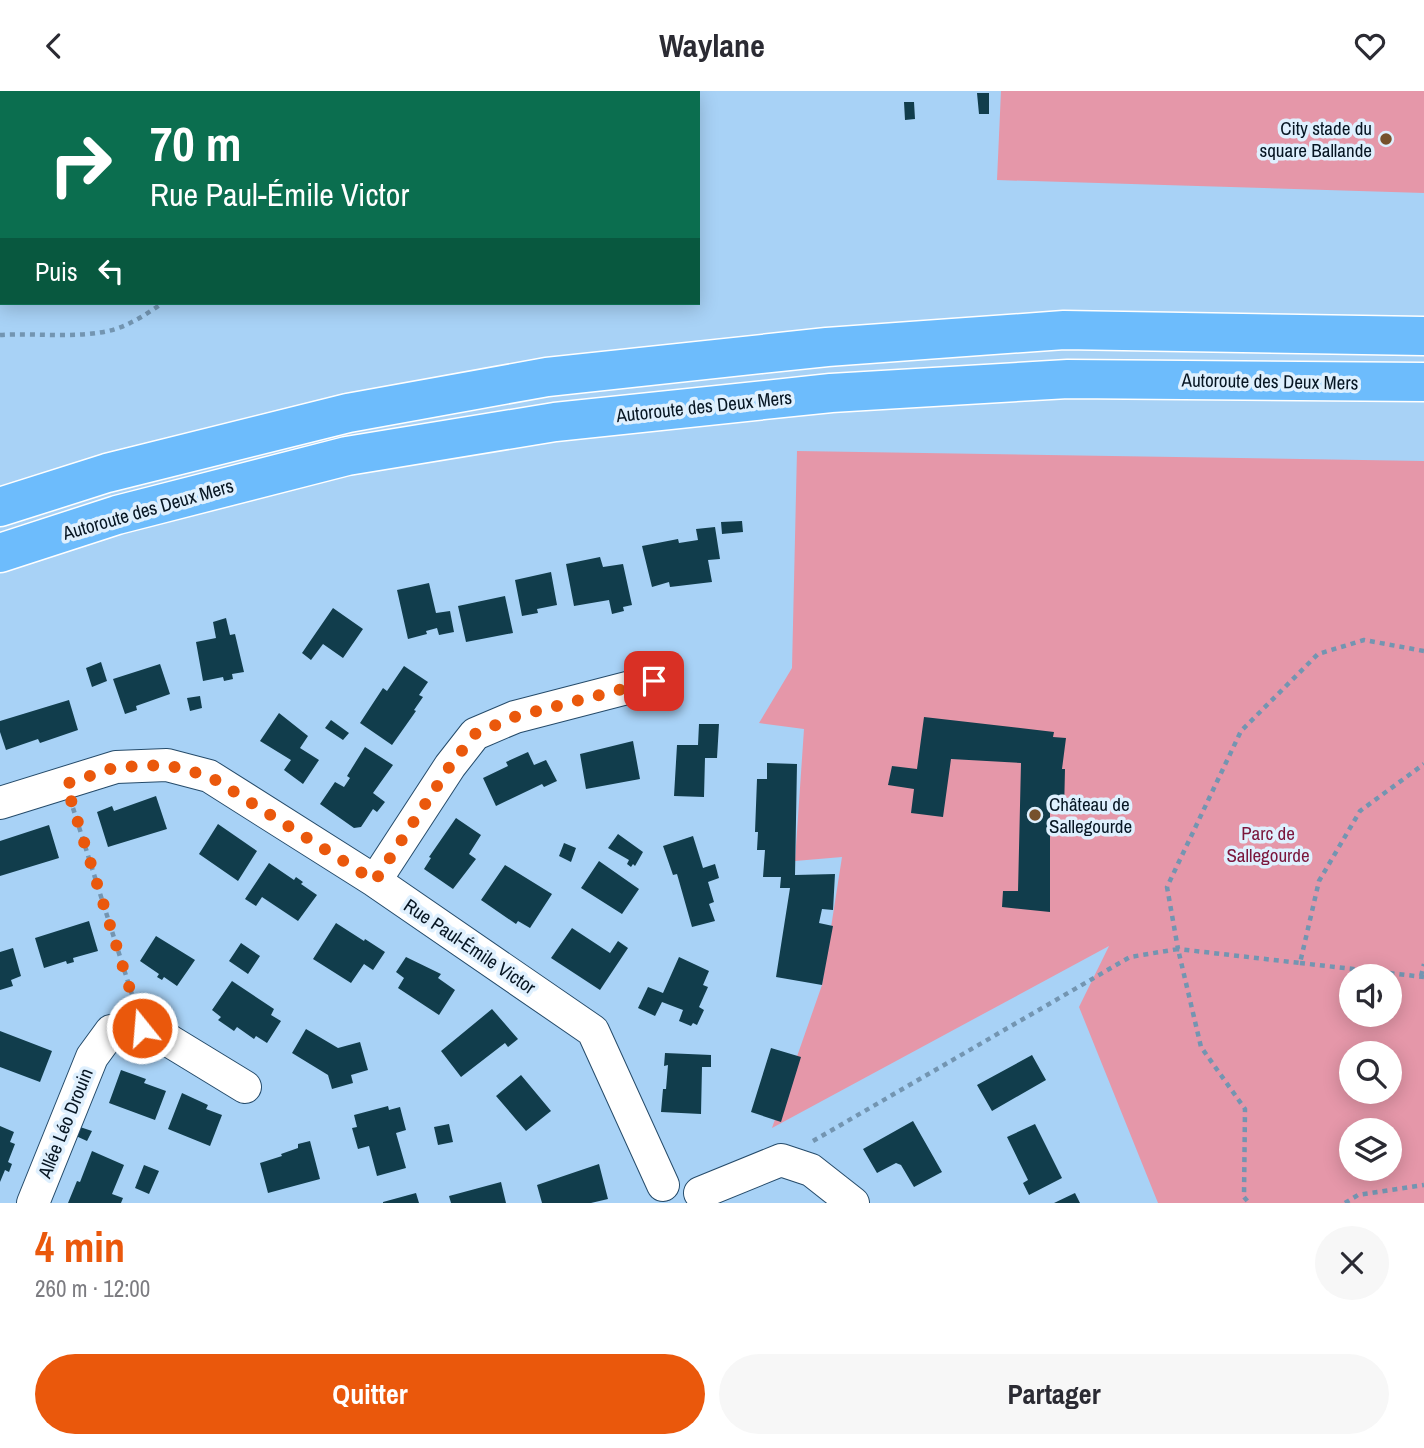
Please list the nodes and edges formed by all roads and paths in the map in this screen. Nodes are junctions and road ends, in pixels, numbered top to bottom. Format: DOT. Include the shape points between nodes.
graph roads {
  1 [pos="160,305"];
  2 [pos="0,335"];
  3 [pos="1424,336"];
  4 [pos="1424,382"];
  5 [pos="0,507"];
  6 [pos="0,553"];
  7 [pos="1424,651"];
  8 [pos="654,681"];
  9 [pos="1424,764"];
  10 [pos="66,784"];
  11 [pos="0,803"];
  12 [pos="375,881"];
  13 [pos="1178,949"];
  14 [pos="1300,963"];
  15 [pos="1424,964"];
  16 [pos="1422,977"];
  17 [pos="142,1028"];
  18 [pos="245,1087"];
  19 [pos="781,1160"];
  20 [pos="1424,1185"];
  21 [pos="653,1194"];
  22 [pos="703,1198"];
  23 [pos="33,1203"];
  24 [pos="853,1203"];
  25 [pos="1249,1203"];
  26 [pos="1345,1203"];
  1 -- 2 [label="path" via="128,325 84,335"];
  3 -- 5 [label="highway" via="1064,330 827,347 547,377 348,413 107,473"];
  4 -- 6 [label="highway, Autoroute des Deux Mers" via="1068,379 831,393 555,422 347,456 117,515"];
  7 -- 13 [label="path" via="1364,640 1318,654 1241,731 1167,887"];
  8 -- 12 [label="street" via="514,717 475,734"];
  9 -- 14 [label="path" via="1360,811 1319,881"];
  10 -- 11 [label="street, Rue Paul-Émile Victor"];
  10 -- 12 [label="street, Rue Paul-Émile Victor" via="116,767 167,765 209,776"];
  10 -- 17 [label="path"];
  12 -- 21 [label="street, Rue Paul-Émile Victor" via="593,1031"];
  13 -- 14 [label="path"];
  13 -- 19 [label="path" via="1130,957"];
  13 -- 25 [label="path" via="1200,1047 1245,1109 1244,1197"];
  14 -- 16 [label="path"];
  15 -- 16 [label="path"];
  17 -- 18 [label="street"];
  17 -- 23 [label="street, Allée Léo Drouin" via="111,1031 92,1057"];
  19 -- 22 [label="street"];
  19 -- 24 [label="street" via="811,1170"];
  20 -- 26 [label="path" via="1358,1195"];
  21 -- 22 [label="street" via="682,1183"];
}
